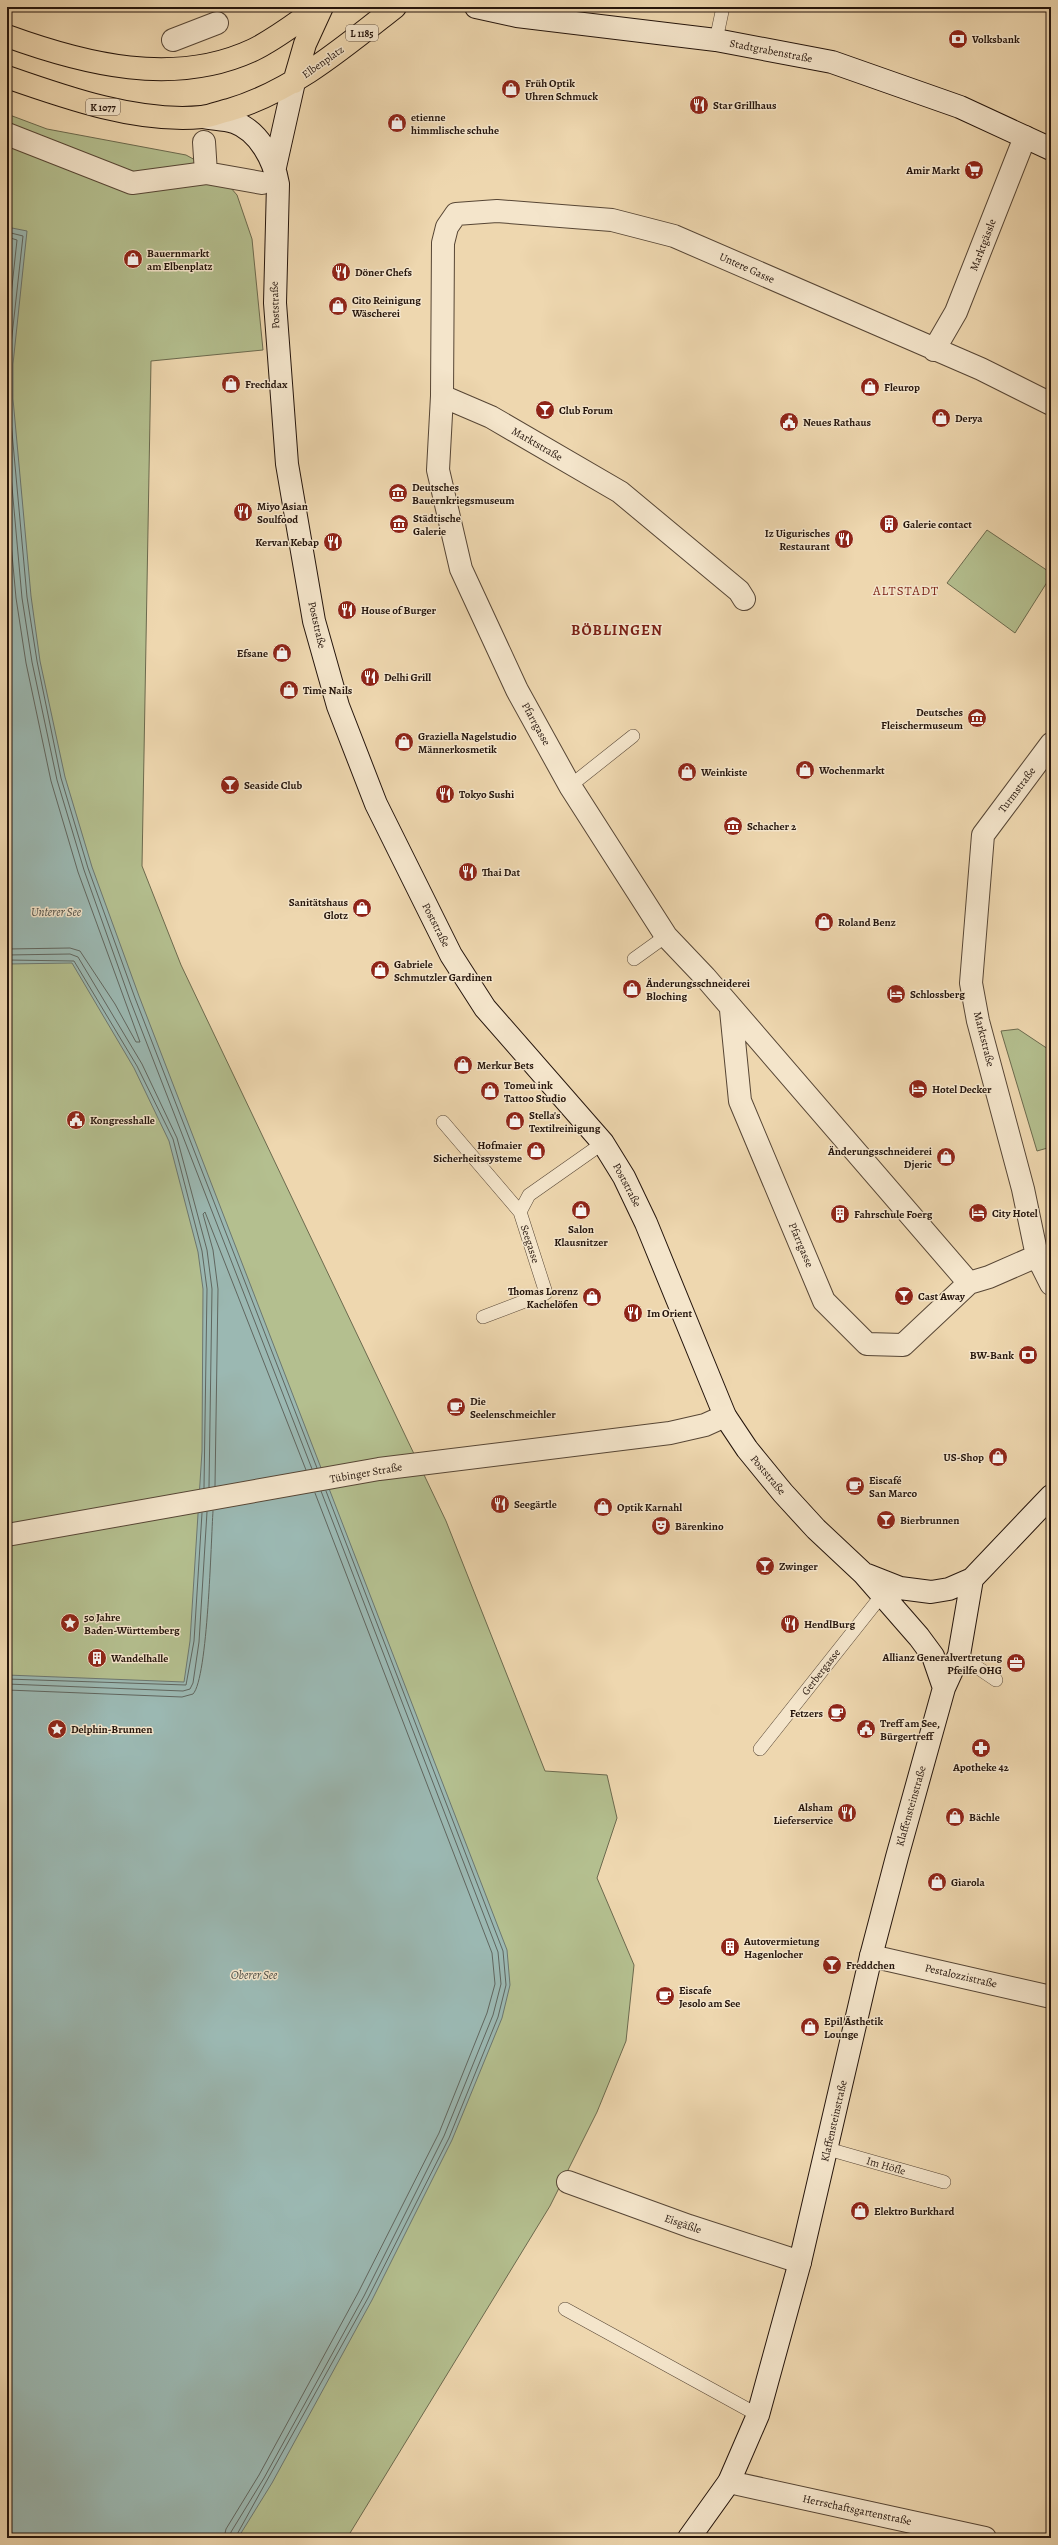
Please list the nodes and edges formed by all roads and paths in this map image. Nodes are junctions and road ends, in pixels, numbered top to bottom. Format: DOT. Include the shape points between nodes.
graph roads {
  1 [pos="319,7"];
  2 [pos="322,7"];
  3 [pos="395,7"];
  4 [pos="476,7"];
  5 [pos="723,7"];
  6 [pos="217,23"];
  7 [pos="7,36"];
  8 [pos="173,40"];
  9 [pos="716,40"];
  10 [pos="7,77"];
  11 [pos="294,82"];
  12 [pos="203,117"];
  13 [pos="7,134"];
  14 [pos="1025,137"];
  15 [pos="204,142"];
  16 [pos="1051,149"];
  17 [pos="206,173"];
  18 [pos="268,175"];
  19 [pos="934,350"];
  20 [pos="442,396"];
  21 [pos="1051,404"];
  22 [pos="744,599"];
  23 [pos="633,736"];
  24 [pos="1051,744"];
  25 [pos="570,786"];
  26 [pos="983,835"];
  27 [pos="666,936"];
  28 [pos="634,959"];
  29 [pos="731,1010"];
  30 [pos="443,1122"];
  31 [pos="603,1143"];
  32 [pos="520,1212"];
  33 [pos="1037,1256"];
  34 [pos="969,1283"];
  35 [pos="1051,1284"];
  36 [pos="483,1317"];
  37 [pos="725,1416"];
  38 [pos="1051,1496"];
  39 [pos="7,1535"];
  40 [pos="864,1574"];
  41 [pos="972,1579"];
  42 [pos="882,1595"];
  43 [pos="959,1655"];
  44 [pos="996,1680"];
  45 [pos="944,1688"];
  46 [pos="760,1749"];
  47 [pos="871,1956"];
  48 [pos="1051,1997"];
  49 [pos="828,2149"];
  50 [pos="568,2182"];
  51 [pos="944,2182"];
  52 [pos="800,2262"];
  53 [pos="565,2309"];
  54 [pos="758,2415"];
  55 [pos="729,2482"];
  56 [pos="689,2538"];
  57 [pos="985,2538"];
  1 -- 7 [label="main road" via="252,50 213,62 179,68 110,66 55,53"];
  2 -- 11 [label="main road, Elbenplatz" via="306,44"];
  3 -- 11 [label="main road, Elbenplatz / L 1185" via="329,60"];
  4 -- 9 [label="street, Stadtgrabenstraße" via="517,16"];
  5 -- 9 [label="lane"];
  6 -- 8 [label="street"];
  9 -- 14 [label="street, Stadtgrabenstraße" via="832,62 960,107"];
  10 -- 12 [label="main road, K 1077" via="107,108 163,116"];
  11 -- 12 [label="main road, K 1077" via="244,105"];
  11 -- 18 [label="street, Poststraße"];
  12 -- 18 [label="street, Poststraße" via="233,122 242,126 259,141"];
  13 -- 17 [label="street" via="132,183"];
  14 -- 16 [label="street, Stadtgrabenstraße"];
  14 -- 19 [label="street, Marktgässle" via="956,312"];
  15 -- 17 [label="street"];
  17 -- 18 [label="street"];
  18 -- 31 [label="street, Poststraße" via="278,184 274,303 285,454 314,621 338,706 376,804 451,955 485,1008"];
  19 -- 20 [label="street, Untere Gasse" via="674,236 612,220 497,211 456,214 447,227 443,243"];
  19 -- 21 [label="street, Untere Gasse" via="981,369"];
  20 -- 22 [label="street, Marktstraße" via="490,417 620,492 738,590"];
  20 -- 25 [label="street, Pfarrgasse" via="438,470 460,569 517,690"];
  23 -- 25 [label="lane"];
  24 -- 26 [label="street, Turmstraße"];
  25 -- 27 [label="street, Pfarrgasse"];
  26 -- 33 [label="street, Marktstraße" via="972,983 981,1032 1023,1189"];
  27 -- 28 [label="lane"];
  27 -- 29 [label="street, Pfarrgasse" via="705,977"];
  29 -- 34 [label="street, Pfarrgasse"];
  29 -- 34 [label="street, Pfarrgasse" via="740,1101 824,1301 867,1344 903,1345"];
  30 -- 32 [label="lane"];
  31 -- 32 [label="lane, Seegasse" via="529,1195"];
  31 -- 37 [label="street, Poststraße" via="624,1177 646,1223"];
  32 -- 36 [label="lane, Seegasse" via="546,1293"];
  33 -- 34 [label="street, Pfarrgasse"];
  33 -- 35 [label="street, Marktstraße"];
  37 -- 39 [label="street, Tübinger Straße" via="705,1425 670,1433 379,1469 199,1503"];
  37 -- 40 [label="street, Poststraße" via="747,1449 783,1493 816,1529"];
  38 -- 41 [label="street, Poststraße"];
  40 -- 41 [label="street, Poststraße" via="900,1588 931,1592 949,1589"];
  40 -- 42 [label="street, Poststraße"];
  41 -- 43 [label="street"];
  42 -- 45 [label="street, Poststraße" via="933,1656"];
  42 -- 46 [label="lane, Gerbergasse"];
  43 -- 44 [label="lane"];
  43 -- 45 [label="street"];
  45 -- 47 [label="street, Klaffensteinstraße"];
  47 -- 48 [label="street, Pestalozzistraße"];
  47 -- 49 [label="street, Klaffensteinstraße"];
  49 -- 51 [label="lane, Im Höfle"];
  49 -- 52 [label="street, Klaffensteinstraße"];
  50 -- 52 [label="street, Eisgäßle" via="689,2226"];
  52 -- 54 [label="street, Klaffensteinstraße"];
  53 -- 54 [label="lane"];
  54 -- 55 [label="street, Klaffensteinstraße"];
  55 -- 56 [label="street, Klaffensteinstraße"];
  55 -- 57 [label="street, Herrschaftsgartenstraße"];
}
